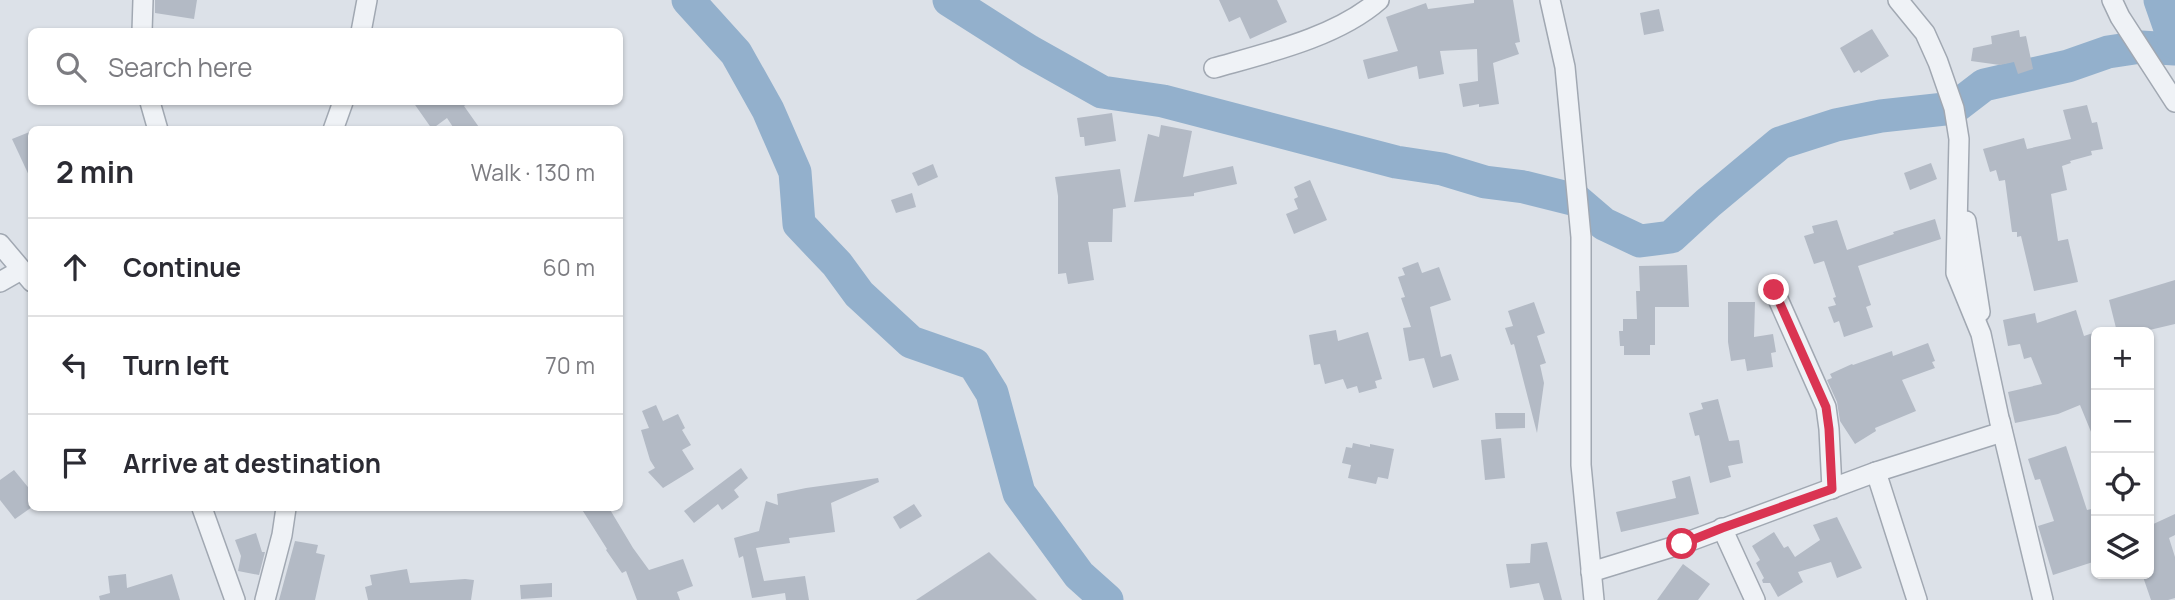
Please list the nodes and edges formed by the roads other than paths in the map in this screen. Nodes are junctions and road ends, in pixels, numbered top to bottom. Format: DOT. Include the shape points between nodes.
graph roads {
  1 [pos="143,0"];
  2 [pos="367,0"];
  3 [pos="1379,0"];
  4 [pos="1550,0"];
  5 [pos="1898,0"];
  6 [pos="2112,0"];
  7 [pos="142,28"];
  8 [pos="362,28"];
  9 [pos="1214,68"];
  10 [pos="2175,102"];
  11 [pos="151,105"];
  12 [pos="342,105"];
  13 [pos="157,126"];
  14 [pos="334,126"];
  15 [pos="0,244"];
  16 [pos="26,276"];
  17 [pos="0,282"];
  18 [pos="1774,290"];
  19 [pos="2002,432"];
  20 [pos="1876,472"];
  21 [pos="1832,489"];
  22 [pos="203,511"];
  23 [pos="286,511"];
  24 [pos="1722,528"];
  25 [pos="1591,572"];
  26 [pos="235,600"];
  27 [pos="265,600"];
  28 [pos="1594,600"];
  29 [pos="1755,600"];
  30 [pos="1917,600"];
  31 [pos="2043,600"];
  1 -- 7 [label="street"];
  2 -- 8 [label="street"];
  3 -- 9 [label="street" via="1343,24 1286,48"];
  4 -- 25 [label="street" via="1565,67 1581,237 1581,465"];
  5 -- 19 [label="street" via="1925,33 1954,107 1966,223"];
  6 -- 10 [label="street"];
  11 -- 13 [label="street"];
  12 -- 14 [label="street"];
  15 -- 16 [label="street"];
  16 -- 17 [label="street"];
  18 -- 21 [label="street" via="1826,407"];
  19 -- 20 [label="street"];
  19 -- 31 [label="street"];
  20 -- 21 [label="street"];
  20 -- 30 [label="street"];
  21 -- 24 [label="street"];
  22 -- 26 [label="street"];
  23 -- 27 [label="street"];
  24 -- 25 [label="street"];
  24 -- 29 [label="street"];
  25 -- 28 [label="street"];
}
